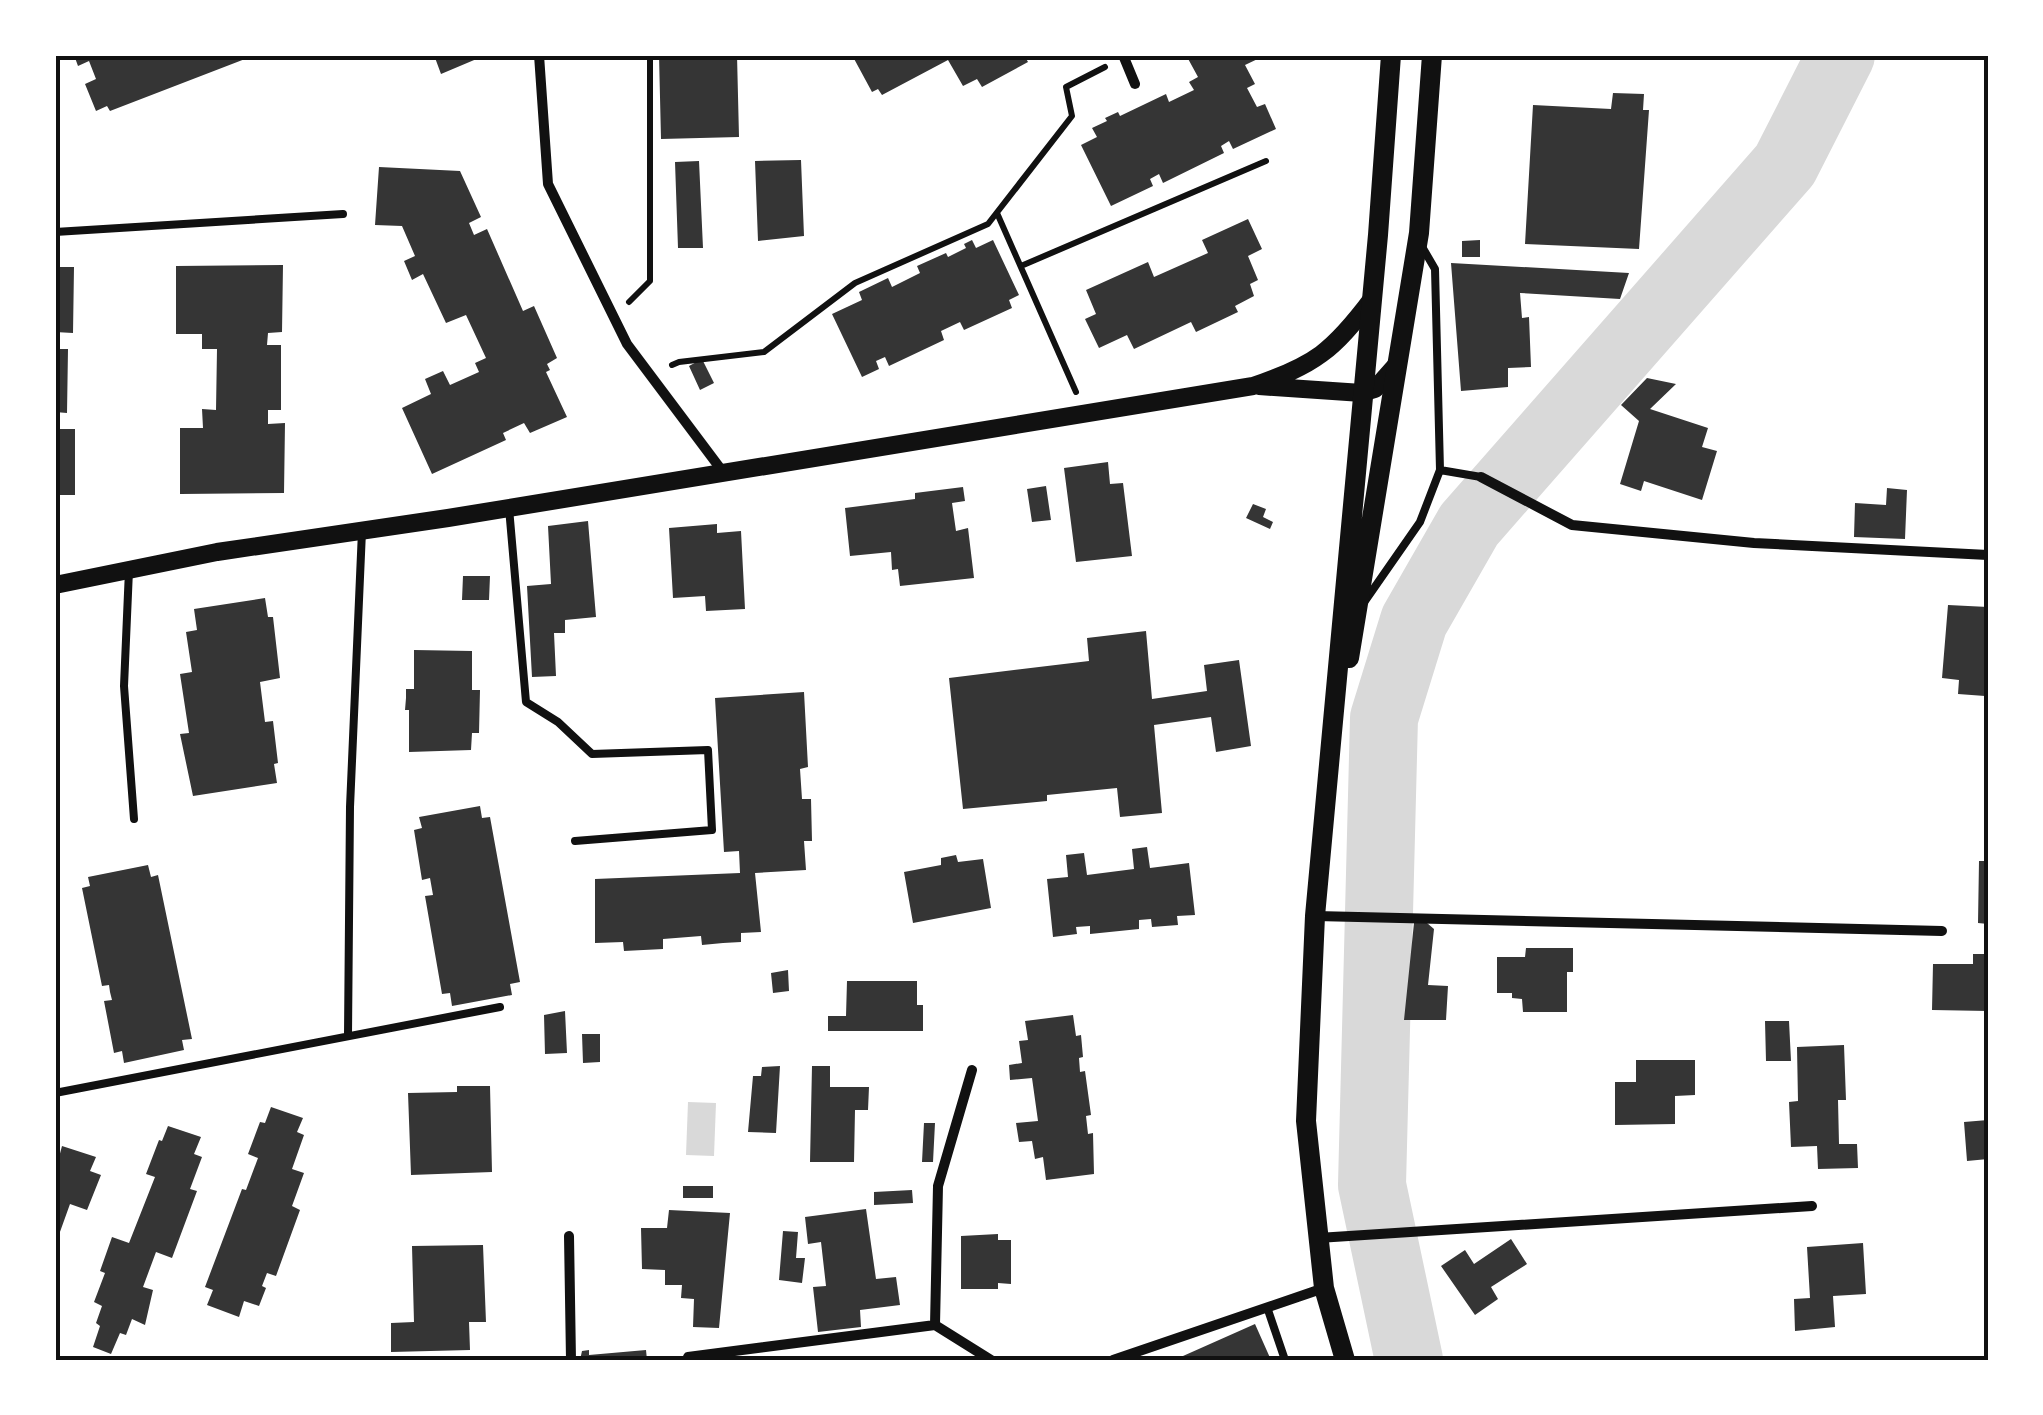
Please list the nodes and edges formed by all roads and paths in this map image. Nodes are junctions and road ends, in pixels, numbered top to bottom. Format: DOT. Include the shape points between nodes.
graph roads {
  1 [pos="539,55"];
  2 [pos="650,55"];
  3 [pos="1391,55"];
  4 [pos="1432,55"];
  5 [pos="1123,56"];
  6 [pos="1135,84"];
  7 [pos="1266,161"];
  8 [pos="997,212"];
  9 [pos="343,214"];
  10 [pos="55,232"];
  11 [pos="1418,239"];
  12 [pos="1020,266"];
  13 [pos="1372,299"];
  14 [pos="614,317"];
  15 [pos="1398,363"];
  16 [pos="652,377"];
  17 [pos="1254,386"];
  18 [pos="1362,393"];
  19 [pos="1084,411"];
  20 [pos="1440,470"];
  21 [pos="723,472"];
  22 [pos="1480,476"];
  23 [pos="508,508"];
  24 [pos="362,531"];
  25 [pos="1988,554"];
  26 [pos="128,570"];
  27 [pos="55,584"];
  28 [pos="1357,613"];
  29 [pos="1325,793"];
  30 [pos="134,819"];
  31 [pos="575,841"];
  32 [pos="1315,916"];
  33 [pos="1942,931"];
  34 [pos="500,1007"];
  35 [pos="348,1035"];
  36 [pos="972,1070"];
  37 [pos="55,1093"];
  38 [pos="1812,1206"];
  39 [pos="570,1236"];
  40 [pos="1317,1238"];
  41 [pos="1324,1288"];
  42 [pos="1267,1307"];
  43 [pos="934,1325"];
  44 [pos="688,1358"];
  45 [pos="571,1360"];
  46 [pos="991,1360"];
  47 [pos="1112,1360"];
  48 [pos="1285,1360"];
  49 [pos="1345,1360"];
  1 -- 14 [label="street" via="548,184"];
  2 -- 14 [label="path" via="650,281"];
  3 -- 13 [label="main road"];
  4 -- 11 [label="main road"];
  5 -- 6 [label="street"];
  5 -- 8 [label="path" via="1066,87 1072,116"];
  7 -- 12 [label="path"];
  8 -- 12 [label="path"];
  8 -- 16 [label="path" via="988,224 855,283 764,352 678,362"];
  9 -- 10 [label="lane"];
  11 -- 15 [label="main road"];
  11 -- 20 [label="lane" via="1435,269"];
  12 -- 19 [label="path"];
  13 -- 17 [label="street" via="1326,354"];
  13 -- 18 [label="main road"];
  14 -- 16 [label="street"];
  15 -- 18 [label="street"];
  15 -- 28 [label="main road"];
  16 -- 21 [label="street"];
  17 -- 18 [label="street"];
  17 -- 19 [label="street"];
  18 -- 29 [label="main road"];
  19 -- 21 [label="street"];
  20 -- 22 [label="lane"];
  20 -- 28 [label="lane" via="1420,522"];
  21 -- 23 [label="street"];
  22 -- 25 [label="street" via="1572,525"];
  23 -- 24 [label="street"];
  23 -- 31 [label="lane" via="526,702 592,754 708,750 712,830"];
  24 -- 26 [label="street"];
  24 -- 35 [label="lane"];
  26 -- 27 [label="street"];
  26 -- 30 [label="lane" via="124,686"];
  28 -- 29 [label="main road"];
  29 -- 32 [label="main road"];
  32 -- 33 [label="street"];
  32 -- 40 [label="main road" via="1306,1121"];
  34 -- 35 [label="lane"];
  35 -- 37 [label="lane"];
  36 -- 43 [label="street" via="938,1186"];
  38 -- 40 [label="street"];
  39 -- 45 [label="street"];
  40 -- 41 [label="main road"];
  41 -- 42 [label="street"];
  41 -- 49 [label="main road"];
  42 -- 47 [label="street"];
  42 -- 48 [label="lane"];
  43 -- 44 [label="street"];
  43 -- 46 [label="street"];
}
